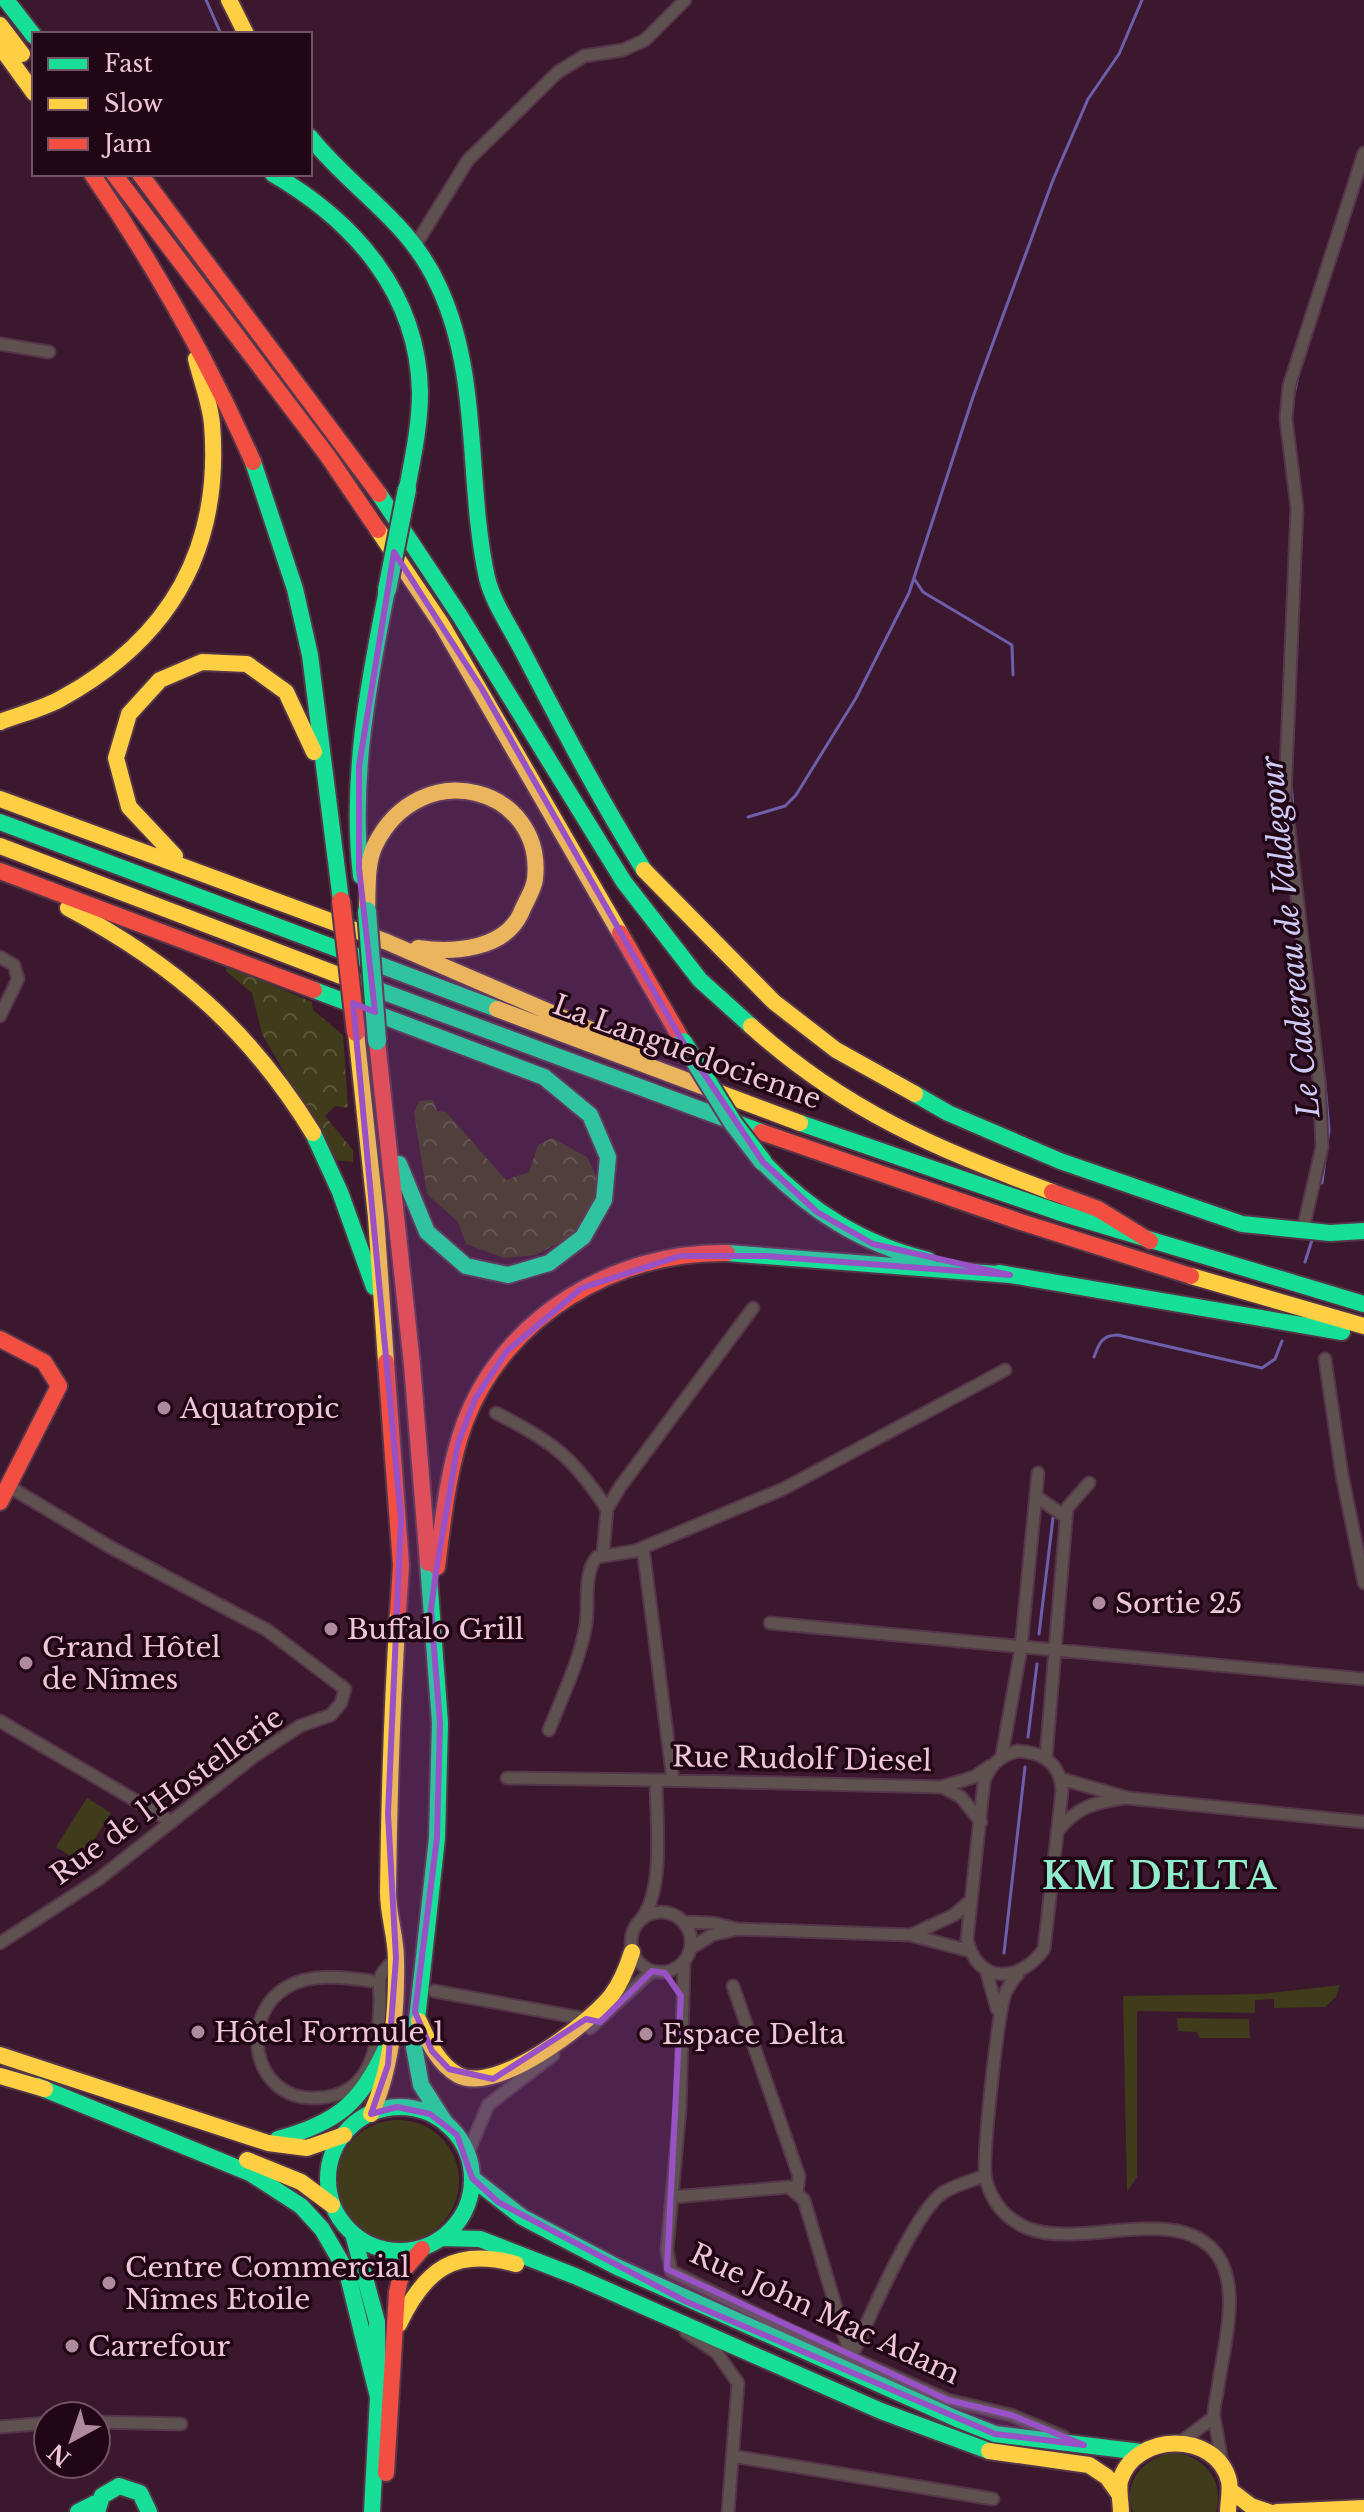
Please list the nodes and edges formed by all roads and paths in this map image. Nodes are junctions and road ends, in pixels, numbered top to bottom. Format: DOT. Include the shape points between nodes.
graph roads {
  1 [pos="6,0"];
  2 [pos="16,0"];
  3 [pos="229,0"];
  4 [pos="685,0"];
  5 [pos="0,25"];
  6 [pos="42,32"];
  7 [pos="245,32"];
  8 [pos="32,33"];
  9 [pos="0,46"];
  10 [pos="32,66"];
  11 [pos="32,90"];
  12 [pos="312,139"];
  13 [pos="1364,153"];
  14 [pos="93,176"];
  15 [pos="116,176"];
  16 [pos="142,176"];
  17 [pos="276,176"];
  18 [pos="416,244"];
  19 [pos="165,285"];
  20 [pos="0,344"];
  21 [pos="49,352"];
  22 [pos="0,722"];
  23 [pos="0,799"];
  24 [pos="328,811"];
  25 [pos="0,822"];
  26 [pos="0,846"];
  27 [pos="0,873"];
  28 [pos="205,873"];
  29 [pos="367,911"];
  30 [pos="387,942"];
  31 [pos="0,957"];
  32 [pos="0,1016"];
  33 [pos="764,1110"];
  34 [pos="387,1130"];
  35 [pos="1303,1229"];
  36 [pos="1364,1231"];
  37 [pos="1150,1241"];
  38 [pos="1010,1275"];
  39 [pos="1364,1304"];
  40 [pos="753,1308"];
  41 [pos="1364,1326"];
  42 [pos="385,1331"];
  43 [pos="1364,1336"];
  44 [pos="0,1339"];
  45 [pos="1325,1359"];
  46 [pos="1005,1370"];
  47 [pos="496,1413"];
  48 [pos="1038,1473"];
  49 [pos="1089,1483"];
  50 [pos="4,1494"];
  51 [pos="1037,1497"];
  52 [pos="607,1509"];
  53 [pos="1066,1517"];
  54 [pos="643,1548"];
  55 [pos="603,1554"];
  56 [pos="1364,1583"];
  57 [pos="431,1610"];
  58 [pos="770,1623"];
  59 [pos="1021,1648"];
  60 [pos="1054,1650"];
  61 [pos="1364,1679"];
  62 [pos="0,1721"];
  63 [pos="549,1730"];
  64 [pos="1002,1755"];
  65 [pos="1046,1757"];
  66 [pos="991,1765"];
  67 [pos="507,1778"];
  68 [pos="1062,1779"];
  69 [pos="656,1780"];
  70 [pos="673,1780"];
  71 [pos="941,1787"];
  72 [pos="1128,1798"];
  73 [pos="172,1822"];
  74 [pos="981,1822"];
  75 [pos="1364,1822"];
  76 [pos="1057,1833"];
  77 [pos="655,1885"];
  78 [pos="970,1901"];
  79 [pos="669,1912"];
  80 [pos="642,1918"];
  81 [pos="684,1922"];
  82 [pos="737,1929"];
  83 [pos="910,1935"];
  84 [pos="0,1943"];
  85 [pos="691,1948"];
  86 [pos="970,1951"];
  87 [pos="632,1952"];
  88 [pos="396,1958"];
  89 [pos="684,1962"];
  90 [pos="986,1970"];
  91 [pos="652,1971"];
  92 [pos="665,1973"];
  93 [pos="1018,1974"];
  94 [pos="371,1981"];
  95 [pos="733,1986"];
  96 [pos="434,1991"];
  97 [pos="681,1996"];
  98 [pos="415,2012"];
  99 [pos="593,2020"];
  100 [pos="998,2022"];
  101 [pos="389,2041"];
  102 [pos="0,2055"];
  103 [pos="0,2076"];
  104 [pos="37,2086"];
  105 [pos="371,2114"];
  106 [pos="446,2124"];
  107 [pos="344,2135"];
  108 [pos="268,2143"];
  109 [pos="468,2153"];
  110 [pos="984,2176"];
  111 [pos="472,2178"];
  112 [pos="797,2192"];
  113 [pos="673,2197"];
  114 [pos="332,2205"];
  115 [pos="353,2234"];
  116 [pos="443,2238"];
  117 [pos="422,2249"];
  118 [pos="575,2276"];
  119 [pos="668,2318"];
  120 [pos="395,2334"];
  121 [pos="851,2358"];
  122 [pos="378,2397"];
  123 [pos="1214,2417"];
  124 [pos="112,2422"];
  125 [pos="32,2424"];
  126 [pos="181,2424"];
  127 [pos="0,2427"];
  128 [pos="1182,2441"];
  129 [pos="1084,2445"];
  130 [pos="1141,2452"];
  131 [pos="732,2456"];
  132 [pos="1222,2468"];
  133 [pos="1230,2490"];
  134 [pos="993,2499"];
  135 [pos="1119,2506"];
  136 [pos="98,2507"];
  137 [pos="1364,2508"];
  138 [pos="151,2510"];
  139 [pos="78,2512"];
  140 [pos="372,2512"];
  141 [pos="383,2512"];
  142 [pos="728,2512"];
  143 [pos="1228,2512"];
  144 [pos="1269,2512"];
  145 [pos="1277,2512"];
  1 -- 8 [label="main road"];
  2 -- 6 [label="main road"];
  3 -- 7 [label="main road"];
  4 -- 18 [label="street" via="645,40 623,50 584,56 558,72 468,160"];
  5 -- 10 [label="main road"];
  9 -- 11 [label="main road"];
  12 -- 18 [label="main road"];
  13 -- 35 [label="street" via="1289,386 1286,419 1297,508 1285,796 1322,1147"];
  14 -- 19 [label="main road"];
  15 -- 38 [label="main road, bridge" via="327,455 442,625 683,1042 763,1162 802,1200 862,1239 917,1258"];
  16 -- 37 [label="main road" via="369,479 624,882 700,980 793,1064 881,1121 954,1155 1098,1209"];
  17 -- 29 [label="main road, bridge" via="339,217 370,249 395,291 411,333 419,380 417,433 359,766 359,868"];
  18 -- 35 [label="main road" via="454,319 470,402 479,551 488,583 621,836 676,906 774,1002 836,1050 948,1113 1060,1161 1242,1224"];
  19 -- 22 [label="main road" via="203,377 216,437 214,503 198,559 164,615 122,658 65,696"];
  19 -- 24 [label="main road" via="229,401 277,527 310,656"];
  20 -- 21 [label="street"];
  23 -- 28 [label="main road"];
  24 -- 28 [label="main road" via="306,724 278,685 226,662 168,670 125,710 113,743 112,770 122,804 139,829"];
  24 -- 42 [label="main road, bridge"];
  25 -- 33 [label="main road, La Languedocienne"];
  26 -- 41 [label="main road, La Languedocienne" via="845,1162 1214,1285"];
  27 -- 34 [label="main road" via="544,1077 571,1094 597,1124 609,1165 607,1194 587,1236 554,1263 516,1274 478,1269 449,1254 427,1232"];
  27 -- 42 [label="main road" via="150,953 217,1007 256,1048 306,1120 334,1177"];
  28 -- 30 [label="main road"];
  29 -- 30 [label="main road" via="373,848 397,810 423,793 480,791 513,810 524,826 536,872 513,926 457,951"];
  29 -- 34 [label="main road, bridge"];
  30 -- 33 [label="main road"];
  31 -- 32 [label="street" via="18,971"];
  33 -- 37 [label="main road, La Languedocienne"];
  34 -- 57 [label="main road"];
  35 -- 36 [label="main road"];
  37 -- 39 [label="main road, La Languedocienne"];
  38 -- 43 [label="main road"];
  38 -- 57 [label="main road" via="719,1253 649,1262 582,1288 521,1335 475,1399 451,1470"];
  40 -- 52 [label="street"];
  42 -- 88 [label="main road" via="401,1519 388,1801 388,1903"];
  44 -- 50 [label="main road" via="56,1373 57,1396"];
  45 -- 56 [label="street"];
  46 -- 54 [label="street" via="783,1489"];
  47 -- 52 [label="street" via="556,1446 582,1470"];
  48 -- 51 [label="street"];
  49 -- 53 [label="street" via="1067,1508"];
  50 -- 73 [label="street, Rue de l'Hostellerie" via="267,1630 345,1689 331,1715 300,1726 253,1757"];
  51 -- 53 [label="street"];
  51 -- 59 [label="street"];
  52 -- 55 [label="street"];
  53 -- 60 [label="street"];
  54 -- 55 [label="street"];
  54 -- 70 [label="street"];
  55 -- 63 [label="street" via="593,1561 576,1664"];
  57 -- 98 [label="main road" via="440,1723 437,1838"];
  58 -- 59 [label="street"];
  59 -- 60 [label="street"];
  59 -- 64 [label="street"];
  60 -- 61 [label="street"];
  60 -- 65 [label="street"];
  62 -- 73 [label="street"];
  64 -- 65 [label="street" via="1017,1751"];
  64 -- 66 [label="street, Rue Rudolf Diesel"];
  65 -- 68 [label="street"];
  66 -- 71 [label="street, Rue Rudolf Diesel" via="974,1777"];
  66 -- 74 [label="street" via="984,1781"];
  67 -- 69 [label="street, Rue Rudolf Diesel"];
  68 -- 72 [label="street"];
  68 -- 76 [label="street"];
  69 -- 70 [label="street, Rue Rudolf Diesel"];
  69 -- 77 [label="street, Rue Rudolf Diesel"];
  70 -- 71 [label="street, Rue Rudolf Diesel"];
  71 -- 74 [label="street" via="961,1797"];
  72 -- 75 [label="street"];
  72 -- 76 [label="street" via="1090,1804 1072,1813"];
  73 -- 84 [label="street, Rue de l'Hostellerie" via="90,1885"];
  74 -- 78 [label="street"];
  76 -- 93 [label="street" via="1044,1949"];
  77 -- 79 [label="street, Rue Rudolf Diesel"];
  77 -- 80 [label="street, Rue Rudolf Diesel"];
  78 -- 83 [label="street" via="954,1915"];
  78 -- 86 [label="street"];
  79 -- 80 [label="street"];
  79 -- 81 [label="street"];
  80 -- 87 [label="street" via="632,1933"];
  81 -- 82 [label="street"];
  81 -- 85 [label="street"];
  82 -- 83 [label="street"];
  82 -- 85 [label="street"];
  83 -- 86 [label="street"];
  85 -- 89 [label="street"];
  86 -- 90 [label="street"];
  87 -- 91 [label="street"];
  87 -- 99 [label="main road" via="616,1994"];
  88 -- 94 [label="street" via="380,1976 373,2057 354,2085 324,2098 306,2098 272,2080 255,2046 263,2011 273,1998 306,1979"];
  88 -- 101 [label="main road"];
  89 -- 92 [label="street"];
  89 -- 97 [label="street, Rue John Mac Adam"];
  90 -- 93 [label="street"];
  90 -- 100 [label="street" via="996,1994"];
  91 -- 92 [label="street"];
  91 -- 99 [label="street"];
  92 -- 97 [label="street"];
  93 -- 100 [label="street" via="1004,1995"];
  95 -- 112 [label="street" via="799,2176"];
  96 -- 99 [label="street"];
  97 -- 113 [label="street, Rue John Mac Adam"];
  98 -- 99 [label="main road" via="442,2062 461,2076 485,2080 514,2071"];
  98 -- 106 [label="main road" via="416,2068"];
  99 -- 109 [label="street" via="488,2105"];
  100 -- 110 [label="street"];
  101 -- 105 [label="main road" via="384,2086"];
  101 -- 108 [label="main road" via="372,2081 354,2104 316,2130"];
  102 -- 108 [label="main road"];
  103 -- 104 [label="main road"];
  104 -- 114 [label="main road" via="284,2174"];
  104 -- 122 [label="main road" via="207,2155 292,2196 314,2216 341,2258 353,2289"];
  105 -- 106 [label="main road" via="397,2107 415,2109"];
  105 -- 107 [label="main road"];
  106 -- 109 [label="main road"];
  107 -- 108 [label="main road" via="307,2148"];
  107 -- 114 [label="main road" via="329,2166"];
  109 -- 111 [label="main road"];
  110 -- 121 [label="street" via="942,2193 926,2212 882,2288"];
  110 -- 123 [label="street" via="993,2200 1028,2229 1170,2230 1209,2244 1220,2258 1228,2288"];
  111 -- 116 [label="main road" via="464,2211"];
  111 -- 129 [label="main road" via="535,2225 685,2301 995,2434"];
  112 -- 113 [label="street" via="789,2187"];
  112 -- 121 [label="street" via="804,2200"];
  113 -- 121 [label="street, Rue John Mac Adam" via="667,2250 671,2271"];
  114 -- 115 [label="main road"];
  115 -- 117 [label="main road" via="385,2250"];
  115 -- 122 [label="main road" via="377,2322"];
  116 -- 117 [label="main road"];
  116 -- 118 [label="main road" via="480,2239"];
  117 -- 120 [label="main road" via="402,2272"];
  118 -- 119 [label="main road"];
  118 -- 120 [label="main road" via="547,2274 503,2259 456,2259 421,2283"];
  119 -- 131 [label="street" via="717,2353 738,2383"];
  119 -- 135 [label="main road" via="985,2450 1089,2465 1107,2477"];
  120 -- 141 [label="main road"];
  121 -- 129 [label="street, Rue John Mac Adam" via="948,2400 1011,2415"];
  122 -- 140 [label="main road"];
  123 -- 128 [label="street"];
  123 -- 132 [label="street"];
  124 -- 126 [label="street"];
  125 -- 127 [label="street"];
  128 -- 130 [label="main road"];
  128 -- 132 [label="main road" via="1210,2454"];
  129 -- 130 [label="main road"];
  130 -- 135 [label="main road" via="1129,2464"];
  131 -- 134 [label="street"];
  131 -- 142 [label="street"];
  132 -- 133 [label="main road"];
  133 -- 143 [label="main road"];
  133 -- 144 [label="main road"];
  136 -- 138 [label="main road" via="113,2488 129,2487 143,2495"];
  136 -- 139 [label="main road"];
  137 -- 145 [label="main road"];
}
